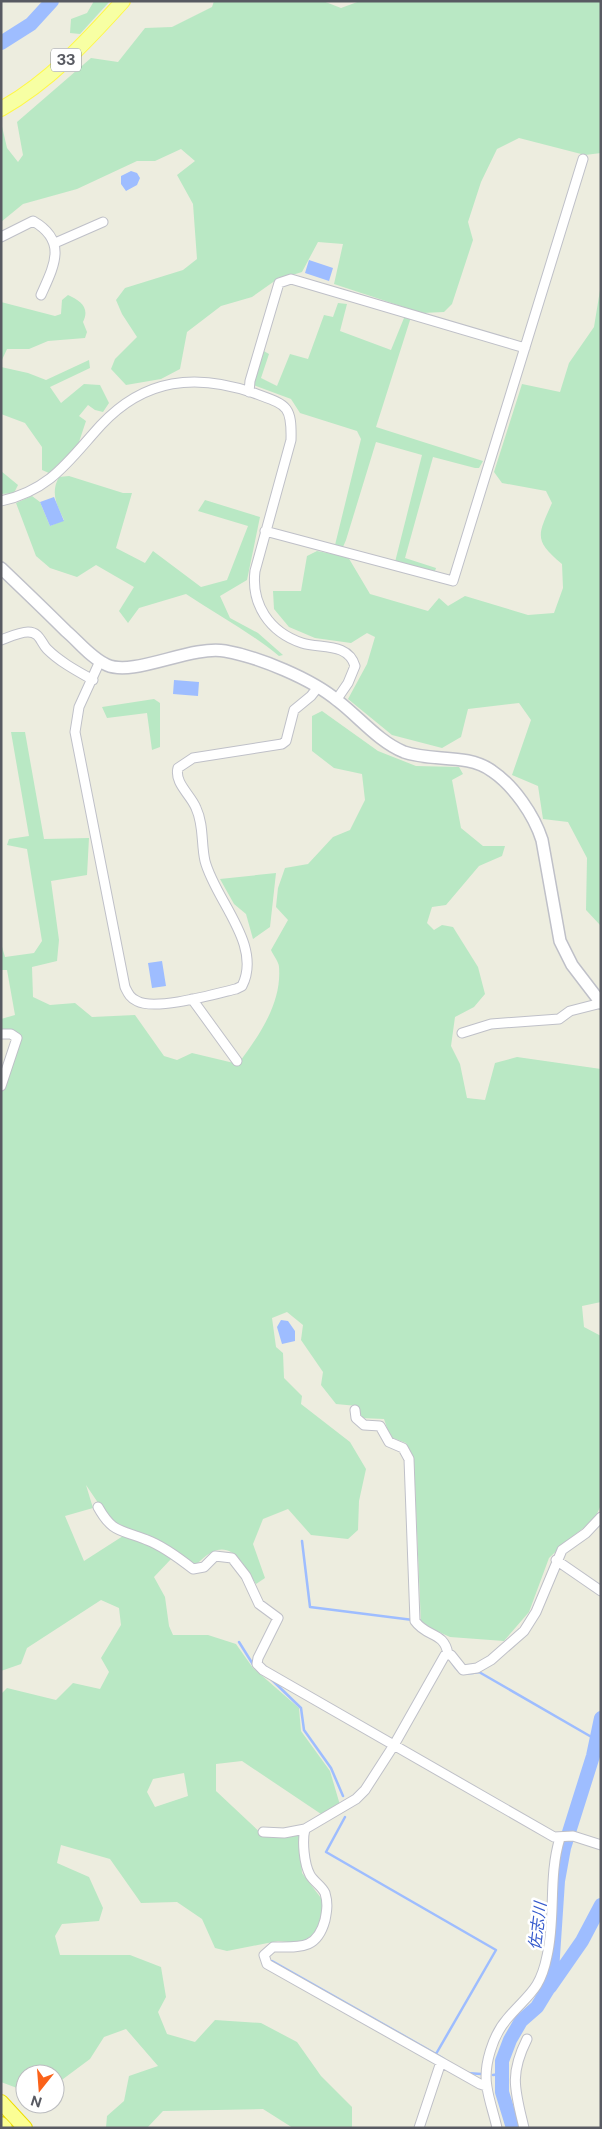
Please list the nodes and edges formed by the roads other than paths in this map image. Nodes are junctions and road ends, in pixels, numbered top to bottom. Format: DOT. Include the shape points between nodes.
graph roads {
  1 [pos="123,1"];
  2 [pos="1,109"];
  3 [pos="584,159"];
  4 [pos="103,222"];
  5 [pos="1,237"];
  6 [pos="55,243"];
  7 [pos="41,295"];
  8 [pos="526,348"];
  9 [pos="249,392"];
  10 [pos="1,501"];
  11 [pos="265,531"];
  12 [pos="1,568"];
  13 [pos="1,640"];
  14 [pos="100,661"];
  15 [pos="93,680"];
  16 [pos="318,687"];
  17 [pos="337,700"];
  18 [pos="192,999"];
  19 [pos="601,1003"];
  20 [pos="462,1033"];
  21 [pos="1,1034"];
  22 [pos="237,1061"];
  23 [pos="1,1086"];
  24 [pos="355,1410"];
  25 [pos="98,1507"];
  26 [pos="601,1517"];
  27 [pos="556,1560"];
  28 [pos="601,1591"];
  29 [pos="448,1654"];
  30 [pos="394,1745"];
  31 [pos="305,1829"];
  32 [pos="263,1832"];
  33 [pos="560,1838"];
  34 [pos="601,1845"];
  35 [pos="527,2039"];
  36 [pos="441,2062"];
  37 [pos="486,2086"];
  38 [pos="1,2102"];
  39 [pos="1,2124"];
  40 [pos="5,2128"];
  41 [pos="25,2128"];
  42 [pos="419,2128"];
  43 [pos="497,2128"];
  44 [pos="524,2128"];
  1 -- 2 [label="main road, 33" via="60,66"];
  3 -- 8 [label="street"];
  4 -- 6 [label="street"];
  5 -- 6 [label="street" via="33,221 46,228"];
  6 -- 7 [label="street" via="56,257"];
  8 -- 9 [label="street" via="291,279 279,283"];
  8 -- 11 [label="street" via="453,581"];
  9 -- 10 [label="street" via="212,382 184,381 150,389 126,402 102,423 65,467 48,481 21,496"];
  9 -- 11 [label="street" via="286,408 291,418 291,440"];
  11 -- 17 [label="street" via="253,588 258,606 287,636 302,643 332,647 350,657 355,666"];
  12 -- 14 [label="street"];
  13 -- 15 [label="street" via="34,633 46,648"];
  14 -- 15 [label="street"];
  14 -- 16 [label="street" via="115,668 127,667 201,651 223,650 302,678"];
  15 -- 18 [label="street" via="79,707 75,732 125,986 129,996 138,1002 153,1004"];
  16 -- 17 [label="street"];
  16 -- 18 [label="street" via="294,710 286,741 282,744 193,758 178,768 178,778 196,809 212,882 238,927 247,970 242,986"];
  17 -- 19 [label="street" via="402,751 478,764 502,779 538,826 560,941 572,965"];
  18 -- 22 [label="street"];
  19 -- 20 [label="street" via="570,1011 559,1019 491,1024"];
  21 -- 23 [label="street" via="17,1038"];
  24 -- 29 [label="street" via="356,1418 364,1424 380,1426 389,1442 403,1448 409,1459 415,1622 421,1630 440,1637 446,1643"];
  25 -- 30 [label="street" via="106,1522 120,1532 147,1540 193,1569 204,1567 215,1556 232,1558 246,1576 258,1604 278,1618 258,1658 263,1670"];
  26 -- 27 [label="street" via="586,1533 562,1550"];
  27 -- 28 [label="street"];
  27 -- 29 [label="street" via="524,1631 498,1654 469,1670 463,1670"];
  29 -- 30 [label="street" via="442,1657"];
  30 -- 31 [label="street" via="356,1799"];
  30 -- 33 [label="street"];
  31 -- 32 [label="street"];
  31 -- 36 [label="street" via="306,1866 324,1891 328,1907 322,1932 306,1946 274,1947 268,1950 264,1960"];
  33 -- 34 [label="street" via="573,1836"];
  33 -- 37 [label="street" via="548,1955 532,1994 506,2020 495,2038 488,2059"];
  35 -- 44 [label="street" via="517,2059 515,2074"];
  36 -- 37 [label="street"];
  36 -- 42 [label="street"];
  37 -- 43 [label="street"];
  38 -- 41 [label="highway"];
  39 -- 40 [label="highway"];
}
